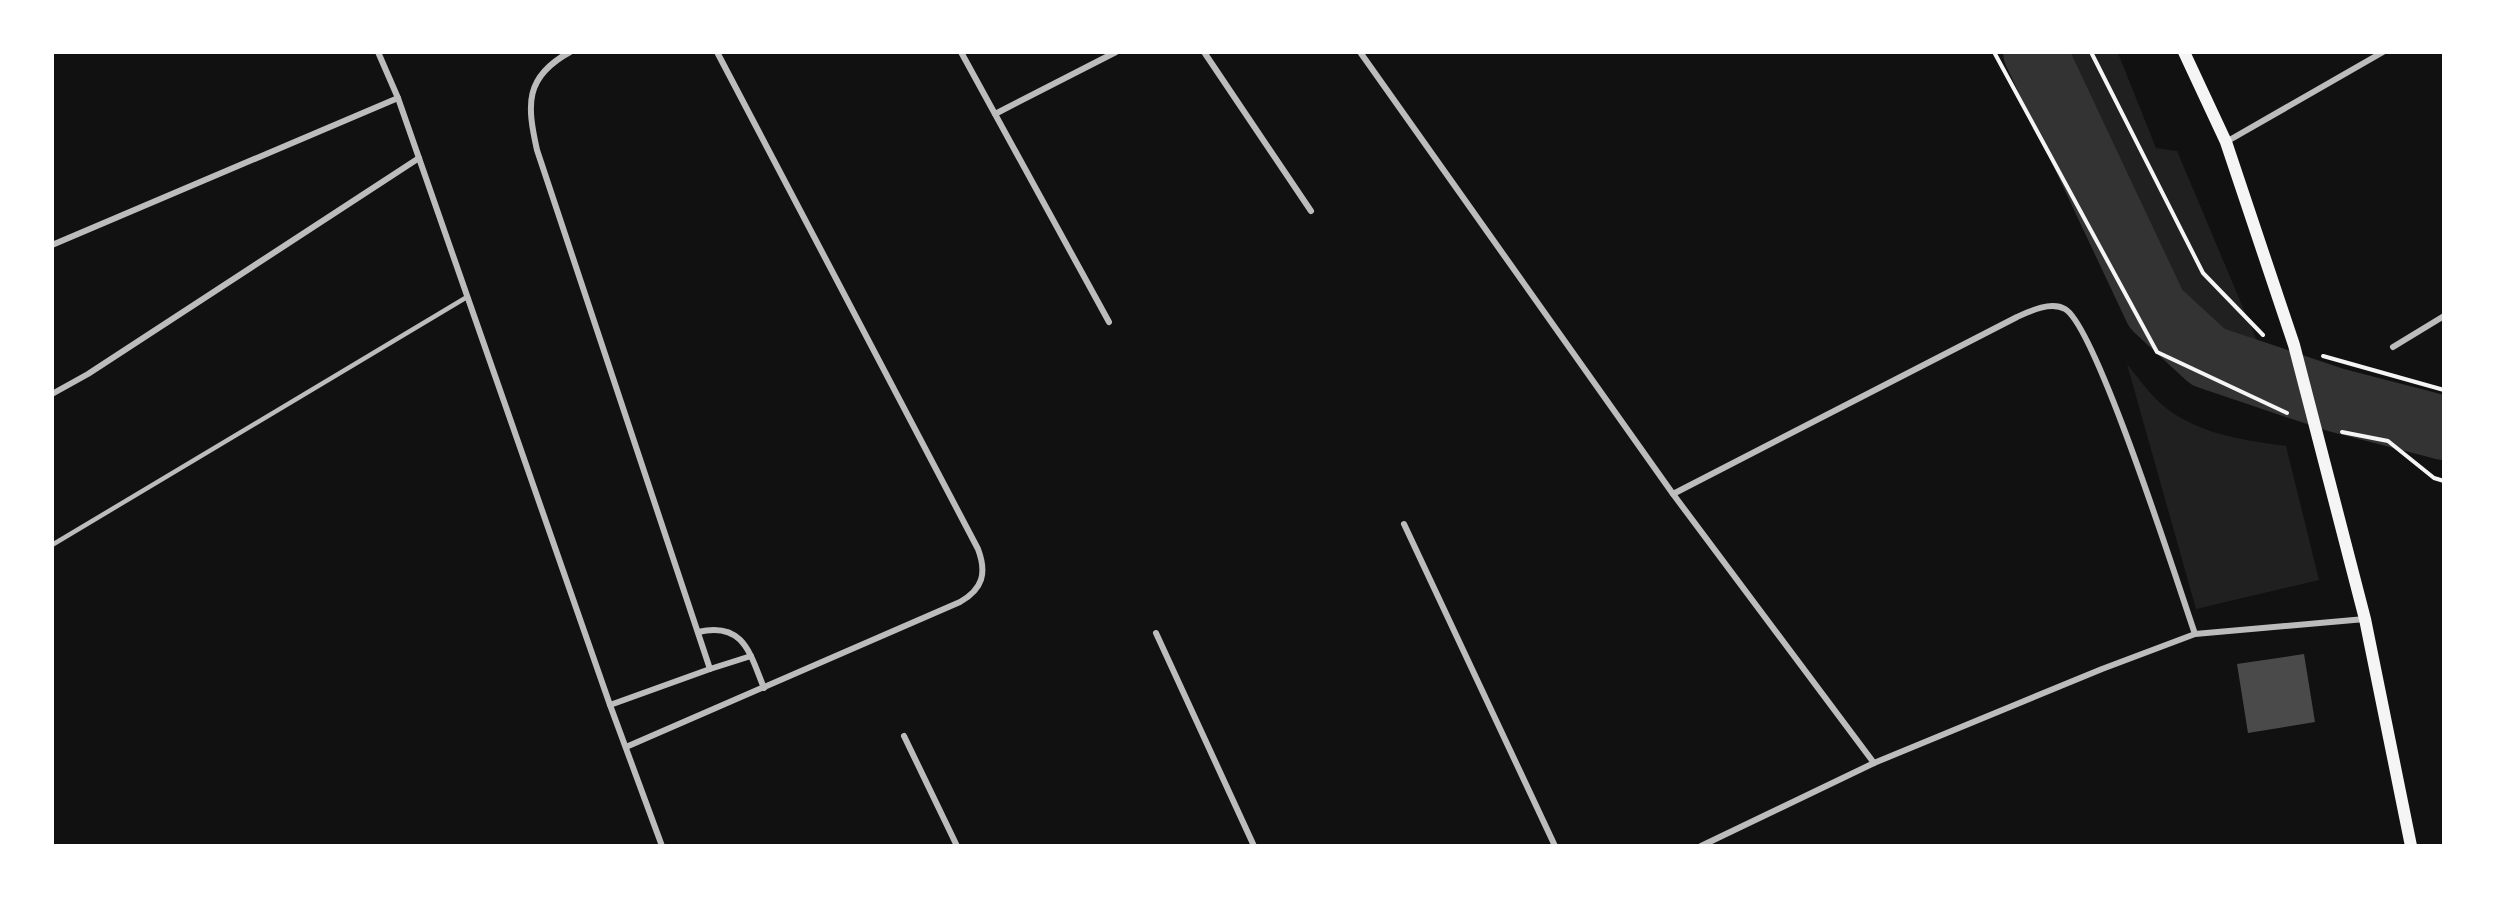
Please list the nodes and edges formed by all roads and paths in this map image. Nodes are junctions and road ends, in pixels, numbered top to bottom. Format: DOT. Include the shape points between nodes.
graph roads {
  1 [pos="378,52"];
  2 [pos="570,52"];
  3 [pos="717,52"];
  4 [pos="961,52"];
  5 [pos="1116,52"];
  6 [pos="1204,52"];
  7 [pos="1360,52"];
  8 [pos="1994,52"];
  9 [pos="2091,52"];
  10 [pos="2184,52"];
  11 [pos="2383,52"];
  12 [pos="398,98"];
  13 [pos="995,114"];
  14 [pos="2226,142"];
  15 [pos="419,158"];
  16 [pos="1311,211"];
  17 [pos="52,245"];
  18 [pos="468,297"];
  19 [pos="2444,316"];
  20 [pos="1109,322"];
  21 [pos="2294,345"];
  22 [pos="2393,347"];
  23 [pos="2444,390"];
  24 [pos="52,394"];
  25 [pos="2315,426"];
  26 [pos="2444,481"];
  27 [pos="1673,494"];
  28 [pos="1404,524"];
  29 [pos="52,545"];
  30 [pos="2365,619"];
  31 [pos="698,632"];
  32 [pos="1156,633"];
  33 [pos="2195,634"];
  34 [pos="751,656"];
  35 [pos="710,669"];
  36 [pos="764,688"];
  37 [pos="610,705"];
  38 [pos="904,736"];
  39 [pos="626,747"];
  40 [pos="1874,763"];
  41 [pos="662,846"];
  42 [pos="957,846"];
  43 [pos="1254,846"];
  44 [pos="1555,846"];
  45 [pos="1701,846"];
  46 [pos="2412,846"];
  1 -- 12 [label="street"];
  2 -- 31 [label="street" via="537,77 531,98 537,150"];
  3 -- 36 [label="street" via="978,549 984,573 981,585 960,602"];
  4 -- 13 [label="street"];
  5 -- 13 [label="street"];
  6 -- 16 [label="street"];
  7 -- 27 [label="street"];
  8 -- 25 [label="path" via="2157,352"];
  9 -- 21 [label="path" via="2204,273 2266,338"];
  10 -- 14 [label="main road"];
  11 -- 14 [label="street"];
  12 -- 15 [label="street"];
  12 -- 17 [label="street"];
  13 -- 20 [label="street"];
  14 -- 21 [label="main road"];
  15 -- 18 [label="street"];
  15 -- 24 [label="street"];
  18 -- 29 [label="lane"];
  18 -- 37 [label="street"];
  19 -- 22 [label="street"];
  21 -- 23 [label="path"];
  21 -- 25 [label="main road"];
  25 -- 26 [label="path" via="2388,441 2434,478"];
  25 -- 30 [label="main road"];
  27 -- 33 [label="street" via="2017,317 2042,308 2064,308 2078,322 2103,373"];
  27 -- 40 [label="street"];
  28 -- 44 [label="street"];
  30 -- 33 [label="street"];
  30 -- 46 [label="main road"];
  31 -- 34 [label="street" via="714,629 734,634"];
  31 -- 35 [label="street"];
  32 -- 43 [label="street"];
  33 -- 40 [label="street"];
  34 -- 35 [label="street"];
  34 -- 36 [label="street"];
  35 -- 37 [label="street"];
  36 -- 39 [label="street"];
  37 -- 39 [label="street"];
  38 -- 42 [label="street"];
  39 -- 41 [label="street"];
  40 -- 45 [label="street"];
}
